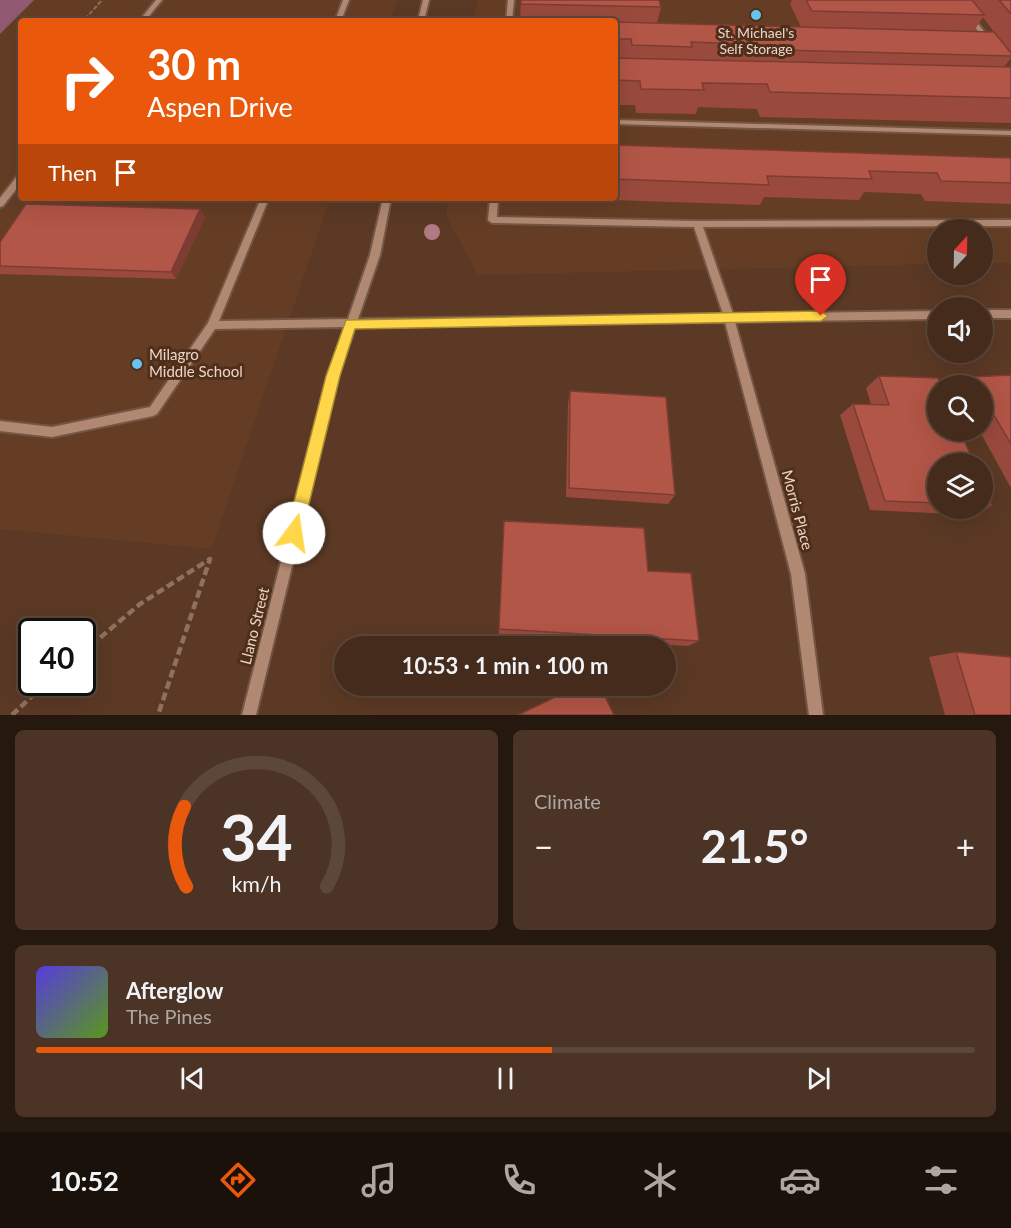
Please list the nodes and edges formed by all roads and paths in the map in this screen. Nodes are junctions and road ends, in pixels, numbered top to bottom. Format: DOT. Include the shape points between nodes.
graph roads {
  1 [pos="102,0"];
  2 [pos="159,0"];
  3 [pos="346,0"];
  4 [pos="426,0"];
  5 [pos="511,0"];
  6 [pos="958,1"];
  7 [pos="947,2"];
  8 [pos="86,18"];
  9 [pos="144,18"];
  10 [pos="339,18"];
  11 [pos="422,18"];
  12 [pos="509,18"];
  13 [pos="978,43"];
  14 [pos="990,43"];
  15 [pos="997,52"];
  16 [pos="618,122"];
  17 [pos="1011,133"];
  18 [pos="18,181"];
  19 [pos="264,201"];
  20 [pos="386,201"];
  21 [pos="494,201"];
  22 [pos="0,204"];
  23 [pos="1011,223"];
  24 [pos="697,224"];
  25 [pos="993,314"];
  26 [pos="1011,314"];
  27 [pos="927,315"];
  28 [pos="729,317"];
  29 [pos="350,324"];
  30 [pos="212,325"];
  31 [pos="0,426"];
  32 [pos="96,641"];
  33 [pos="32,696"];
  34 [pos="12,715"];
  35 [pos="158,715"];
  36 [pos="249,715"];
  37 [pos="816,715"];
  1 -- 8 [label="path"];
  2 -- 9 [label="street"];
  3 -- 10 [label="street"];
  4 -- 11 [label="street"];
  5 -- 12 [label="street"];
  6 -- 7 [label="street"];
  6 -- 14 [label="street"];
  13 -- 14 [label="street"];
  14 -- 15 [label="street"];
  16 -- 17 [label="street"];
  18 -- 22 [label="street"];
  19 -- 30 [label="street"];
  20 -- 29 [label="street, Llano Street" via="375,255"];
  21 -- 24 [label="street" via="492,220"];
  23 -- 24 [label="street"];
  24 -- 28 [label="street, Morris Place"];
  25 -- 26 [label="street"];
  27 -- 28 [label="street"];
  28 -- 29 [label="street"];
  28 -- 37 [label="street, Morris Place" via="798,574"];
  29 -- 30 [label="street"];
  29 -- 36 [label="street, Llano Street" via="333,376"];
  30 -- 31 [label="street" via="153,411 51,432"];
  32 -- 35 [label="path" via="140,604 210,559"];
  33 -- 34 [label="path"];
}
